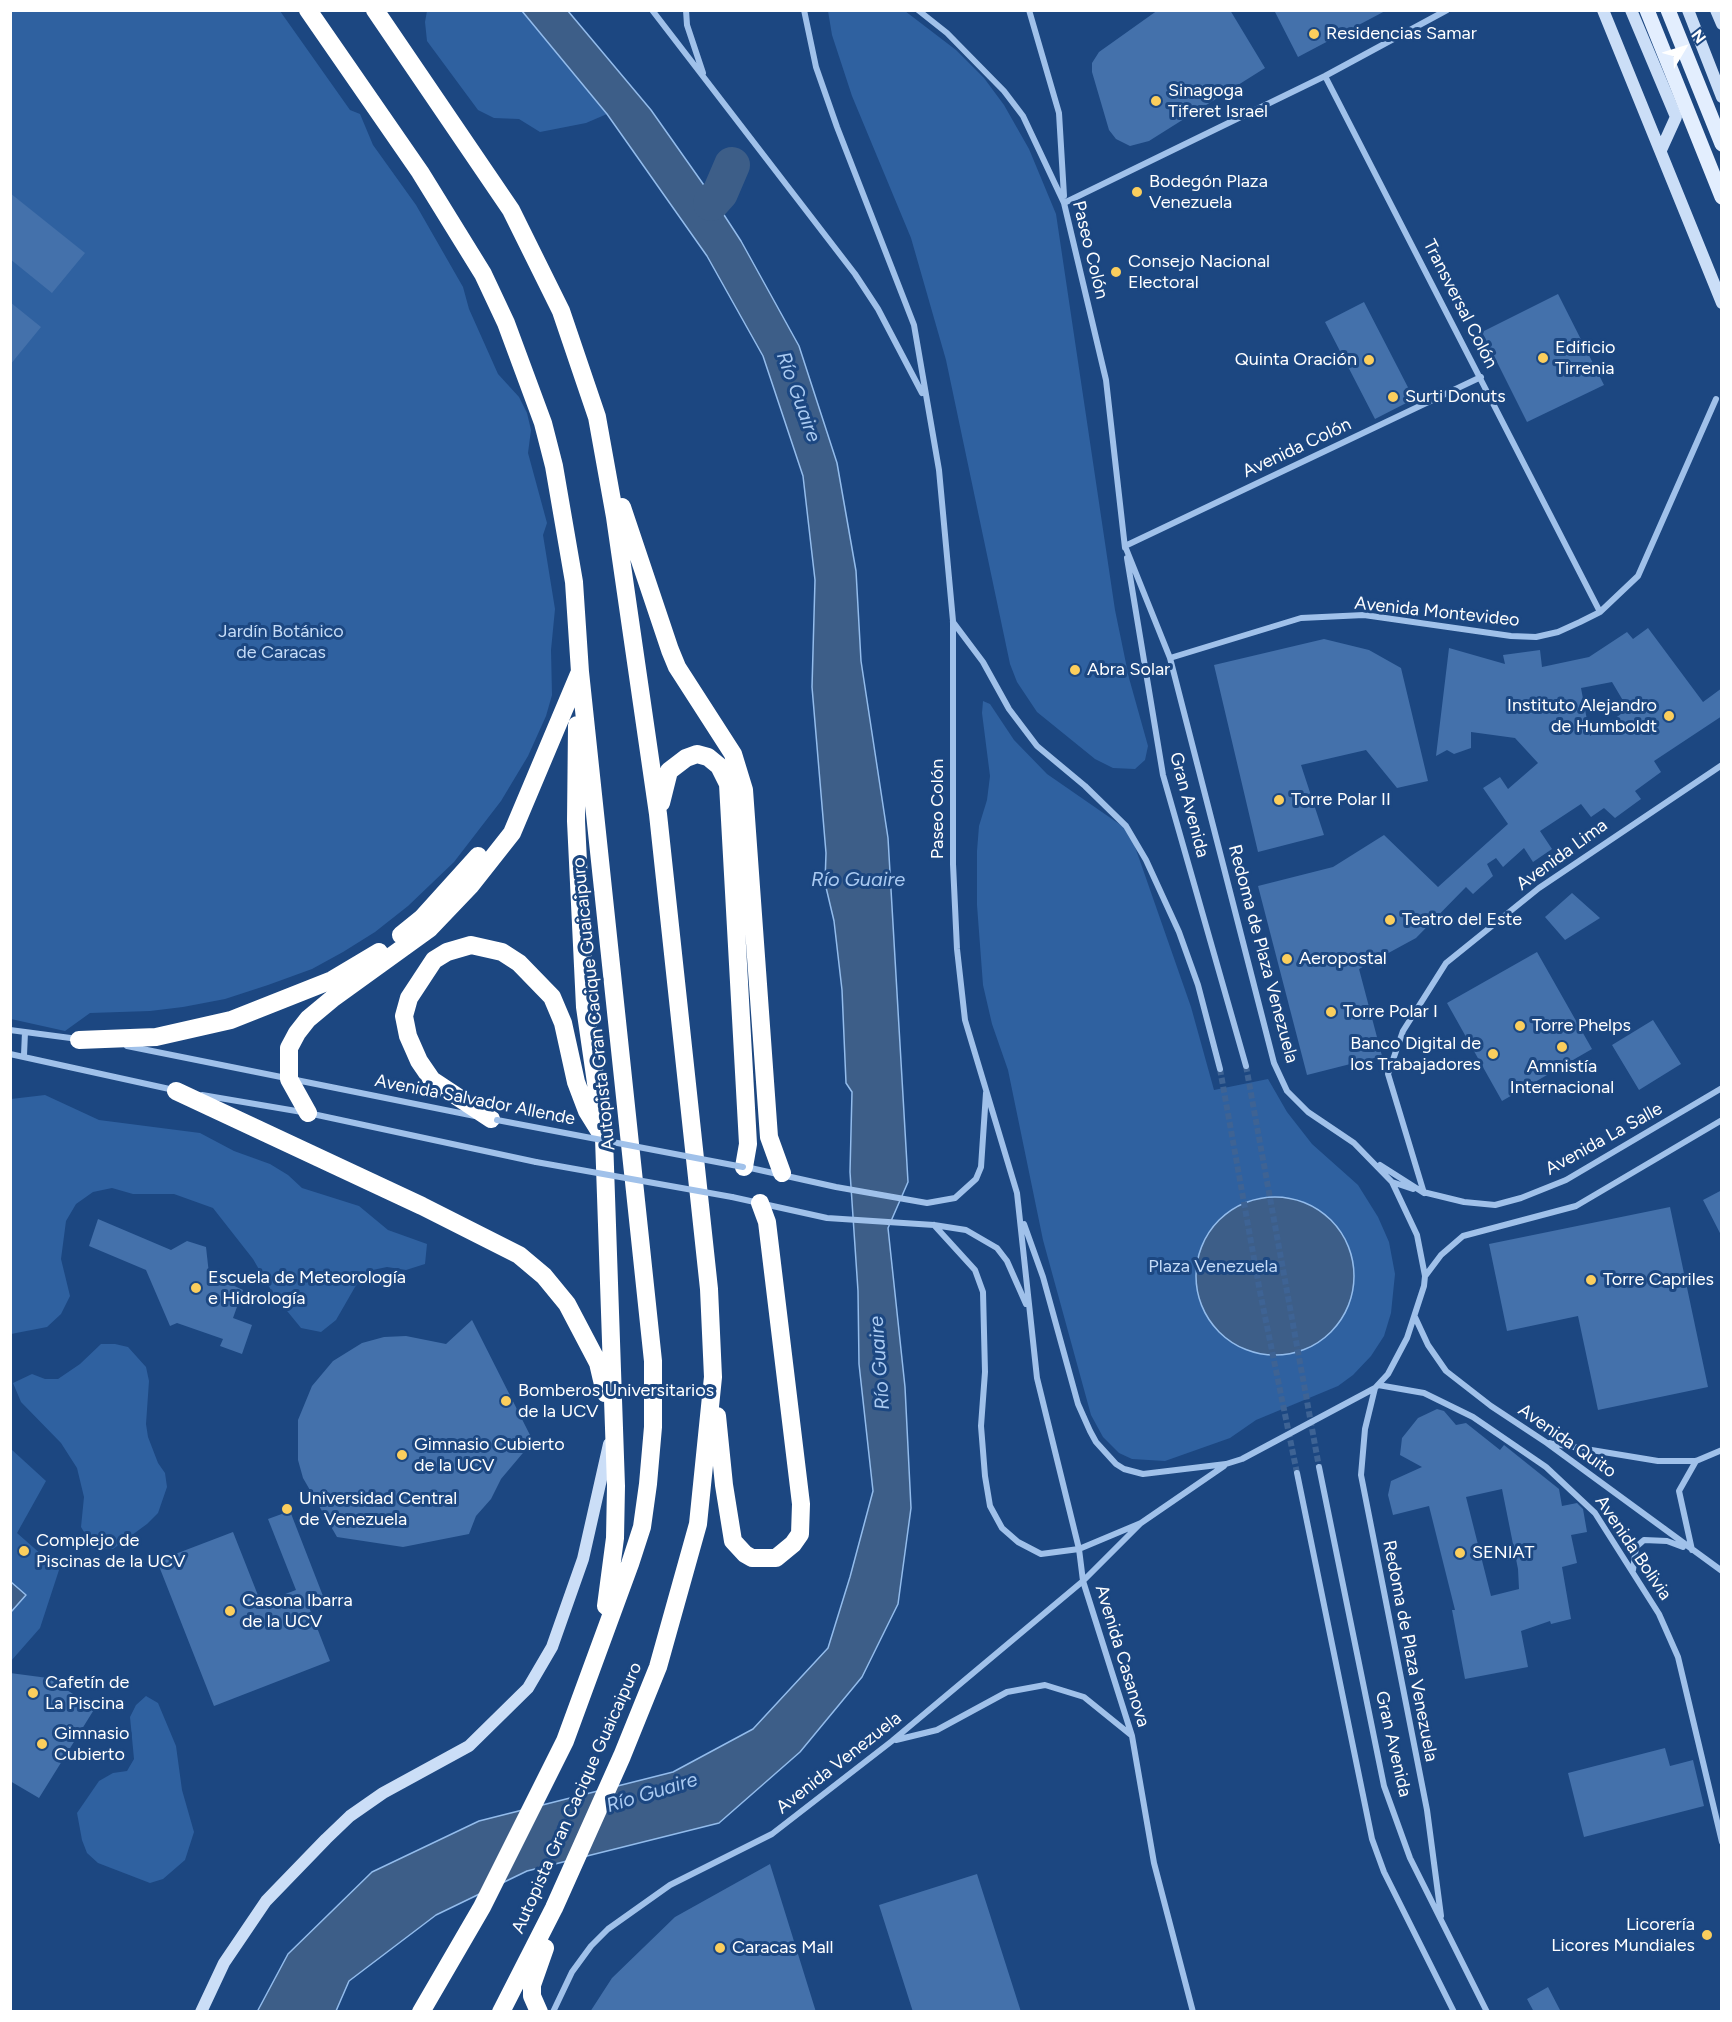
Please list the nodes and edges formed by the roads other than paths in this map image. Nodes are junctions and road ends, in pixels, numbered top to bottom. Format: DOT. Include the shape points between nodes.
graph roads {
  1 [pos="308,10"];
  2 [pos="375,10"];
  3 [pos="652,10"];
  4 [pos="686,10"];
  5 [pos="804,10"];
  6 [pos="918,10"];
  7 [pos="1029,10"];
  8 [pos="1447,10"];
  9 [pos="1603,10"];
  10 [pos="1631,10"];
  11 [pos="1647,10"];
  12 [pos="1668,10"];
  13 [pos="1688,10"];
  14 [pos="1716,10"];
  15 [pos="1722,24"];
  16 [pos="1325,76"];
  17 [pos="705,79"];
  18 [pos="1722,97"];
  19 [pos="1722,144"];
  20 [pos="1660,150"];
  21 [pos="1721,196"];
  22 [pos="1064,203"];
  23 [pos="1722,303"];
  24 [pos="1481,377"];
  25 [pos="925,399"];
  26 [pos="1716,399"];
  27 [pos="605,456"];
  28 [pos="1125,546"];
  29 [pos="1600,612"];
  30 [pos="953,621"];
  31 [pos="1170,658"];
  32 [pos="580,672"];
  33 [pos="1722,765"];
  34 [pos="537,775"];
  35 [pos="658,814"];
  36 [pos="10,1030"];
  37 [pos="25,1032"];
  38 [pos="79,1040"];
  39 [pos="10,1054"];
  40 [pos="24,1055"];
  41 [pos="1246,1066"];
  42 [pos="1220,1069"];
  43 [pos="289,1079"];
  44 [pos="986,1086"];
  45 [pos="1722,1088"];
  46 [pos="176,1090"];
  47 [pos="308,1113"];
  48 [pos="494,1120"];
  49 [pos="1722,1120"];
  50 [pos="604,1138"];
  51 [pos="1371,1159"];
  52 [pos="743,1167"];
  53 [pos="782,1173"];
  54 [pos="1392,1182"];
  55 [pos="1424,1193"];
  56 [pos="760,1203"];
  57 [pos="1021,1213"];
  58 [pos="934,1225"];
  59 [pos="1425,1276"];
  60 [pos="1029,1310"];
  61 [pos="1414,1317"];
  62 [pos="713,1377"];
  63 [pos="1377,1387"];
  64 [pos="613,1425"];
  65 [pos="1547,1443"];
  66 [pos="1722,1450"];
  67 [pos="1696,1461"];
  68 [pos="1226,1464"];
  69 [pos="1319,1467"];
  70 [pos="1297,1473"];
  71 [pos="1141,1523"];
  72 [pos="1079,1549"];
  73 [pos="1692,1551"];
  74 [pos="1722,1571"];
  75 [pos="1634,1572"];
  76 [pos="1083,1581"];
  77 [pos="598,1649"];
  78 [pos="1132,1736"];
  79 [pos="892,1741"];
  80 [pos="1722,1842"];
  81 [pos="554,1906"];
  82 [pos="1441,1920"];
  83 [pos="201,2012"];
  84 [pos="421,2012"];
  85 [pos="501,2012"];
  86 [pos="510,2012"];
  87 [pos="539,2012"];
  88 [pos="553,2012"];
  89 [pos="1193,2012"];
  90 [pos="1454,2012"];
  91 [pos="1487,2012"];
  1 -- 32 [label="highway, Autopista Gran Cacique Guaicaipuro" via="462,237 506,323 543,423 554,466 574,582"];
  2 -- 27 [label="highway, Autopista Gran Cacique Guaicaipuro" via="514,216 561,311 587,385"];
  3 -- 17 [label="street, Paseo Colón"];
  4 -- 17 [label="street" via="687,25"];
  5 -- 25 [label="street, Paseo Colón" via="816,67 837,128 914,325"];
  6 -- 22 [label="street, Paseo Colón" via="961,46 1023,116"];
  7 -- 22 [label="street" via="1059,113"];
  8 -- 16 [label="street"];
  9 -- 20 [label="main road"];
  10 -- 20 [label="main road" via="1676,117"];
  11 -- 21 [label="main road"];
  12 -- 19 [label="main road"];
  13 -- 18 [label="main road"];
  14 -- 15 [label="main road"];
  16 -- 22 [label="street"];
  16 -- 24 [label="street, Transversal Colón"];
  17 -- 25 [label="street, Paseo Colón" via="855,274"];
  20 -- 23 [label="main road"];
  22 -- 28 [label="street, Paseo Colón" via="1106,380"];
  24 -- 28 [label="street, Avenida Colón"];
  24 -- 29 [label="street, Transversal Colón"];
  25 -- 30 [label="street, Paseo Colón" via="939,470"];
  26 -- 29 [label="street, Avenida Montevideo" via="1638,576"];
  27 -- 35 [label="highway, Autopista Gran Cacique Guaicaipuro"];
  27 -- 53 [label="highway" via="677,667 733,754 744,790 769,1137"];
  28 -- 31 [label="street, Redoma de Plaza Venezuela"];
  28 -- 41 [label="street, Gran Avenida" via="1163,775"];
  29 -- 31 [label="street, Avenida Montevideo" via="1558,632 1536,637 1364,615 1301,618"];
  30 -- 42 [label="street" via="983,662 1009,710 1037,746 1126,826 1141,851 1179,932 1198,985"];
  30 -- 44 [label="street, Paseo Colón" via="957,949 965,1020"];
  31 -- 51 [label="street, Redoma de Plaza Venezuela" via="1274,1063 1287,1091 1301,1105"];
  32 -- 34 [label="highway"];
  32 -- 50 [label="highway" via="575,758 585,1006"];
  32 -- 77 [label="highway, Autopista Gran Cacique Guaicaipuro" via="653,1361 653,1427 642,1527"];
  33 -- 55 [label="street, Avenida Lima" via="1539,888 1446,963 1403,1031 1388,1074"];
  34 -- 38 [label="highway" via="503,826 422,918 375,955 332,980 280,1003 189,1030 156,1037"];
  34 -- 43 [label="highway" via="512,833 471,885 429,929 308,1019 289,1048"];
  35 -- 52 [label="highway" via="669,771 675,764 697,754 719,766 730,799 748,1144"];
  35 -- 62 [label="highway, Autopista Gran Cacique Guaicaipuro" via="709,1289"];
  36 -- 37 [label="street, Avenida Salvador Allende"];
  37 -- 38 [label="street, Avenida Salvador Allende"];
  37 -- 40 [label="street"];
  38 -- 43 [label="street, Avenida Salvador Allende" via="150,1050"];
  39 -- 40 [label="street"];
  40 -- 46 [label="street"];
  43 -- 47 [label="highway"];
  43 -- 48 [label="street, Avenida Salvador Allende"];
  44 -- 53 [label="street, Avenida Salvador Allende" via="981,1167 976,1179 955,1198 927,1203"];
  44 -- 57 [label="street, Paseo Colón"];
  45 -- 55 [label="street, Avenida La Salle" via="1566,1180 1521,1198 1495,1204"];
  46 -- 47 [label="street"];
  46 -- 64 [label="highway" via="519,1255 544,1276 583,1331 597,1363"];
  47 -- 56 [label="street, bridge" via="536,1162"];
  48 -- 50 [label="highway" via="432,1080 418,1061 404,1016 409,998 434,960 471,945 502,952 519,963 552,997 563,1023 576,1082 587,1111"];
  48 -- 52 [label="street, Avenida Salvador Allende, bridge"];
  49 -- 59 [label="street" via="1576,1206 1463,1236"];
  50 -- 64 [label="highway"];
  51 -- 54 [label="street, Redoma de Plaza Venezuela"];
  51 -- 55 [label="street"];
  52 -- 53 [label="street, Avenida Salvador Allende"];
  54 -- 55 [label="street, Avenida La Salle"];
  54 -- 59 [label="street, Redoma de Plaza Venezuela" via="1417,1236"];
  56 -- 58 [label="street" via="827,1218"];
  56 -- 62 [label="highway" via="766,1222 801,1504 800,1534 776,1557 752,1558 733,1541"];
  57 -- 60 [label="street, Avenida Casanova"];
  57 -- 68 [label="street, Redoma de Plaza Venezuela" via="1078,1404 1096,1442 1116,1464 1143,1474"];
  58 -- 60 [label="street, Avenida Casanova" via="966,1230 997,1248"];
  58 -- 72 [label="street, Redoma de Plaza Venezuela" via="975,1270 983,1292 981,1426 990,1506 1002,1528 1027,1549 1041,1554"];
  59 -- 61 [label="street, Redoma de Plaza Venezuela"];
  60 -- 72 [label="street, Avenida Casanova" via="1037,1378"];
  61 -- 63 [label="street, Redoma de Plaza Venezuela" via="1398,1357"];
  61 -- 65 [label="street, Avenida Quito" via="1446,1371"];
  62 -- 81 [label="highway, Autopista Gran Cacique Guaicaipuro" via="698,1524 658,1667"];
  63 -- 68 [label="street, Redoma de Plaza Venezuela"];
  63 -- 75 [label="street, Avenida Bolivia" via="1424,1393 1448,1403 1546,1467 1595,1513"];
  63 -- 82 [label="street, Redoma de Plaza Venezuela" via="1365,1429 1361,1475 1427,1810"];
  64 -- 77 [label="highway" via="615,1538"];
  64 -- 83 [label="main road" via="583,1559 552,1647 528,1688 469,1746 383,1794 350,1816 326,1839 266,1901 224,1963"];
  65 -- 67 [label="street" via="1658,1461"];
  65 -- 73 [label="street, Avenida Quito"];
  66 -- 67 [label="street"];
  67 -- 73 [label="street" via="1679,1491"];
  68 -- 71 [label="street, Redoma de Plaza Venezuela"];
  69 -- 82 [label="street, Gran Avenida" via="1384,1786 1410,1858"];
  70 -- 90 [label="street" via="1372,1839 1384,1872"];
  71 -- 72 [label="street, Redoma de Plaza Venezuela"];
  71 -- 76 [label="street, Avenida Venezuela"];
  72 -- 76 [label="street, Avenida Casanova"];
  73 -- 74 [label="street, Avenida Quito"];
  73 -- 75 [label="street" via="1667,1541 1644,1540 1636,1547"];
  75 -- 80 [label="street, Avenida Bolivia" via="1678,1657"];
  76 -- 78 [label="street, Avenida Casanova"];
  76 -- 79 [label="street, Avenida Venezuela"];
  77 -- 84 [label="highway, Autopista Gran Cacique Guaicaipuro" via="565,1741 482,1907"];
  78 -- 79 [label="street" via="1084,1697 1045,1685 1007,1692 937,1730"];
  78 -- 89 [label="street, Avenida Casanova" via="1154,1863"];
  79 -- 88 [label="street, Avenida Venezuela" via="772,1834 670,1885 608,1929 572,1972"];
  81 -- 85 [label="highway, Autopista Gran Cacique Guaicaipuro"];
  81 -- 86 [label="highway"];
  81 -- 87 [label="highway" via="545,1950 532,1985"];
  82 -- 91 [label="street, Gran Avenida"];
}
